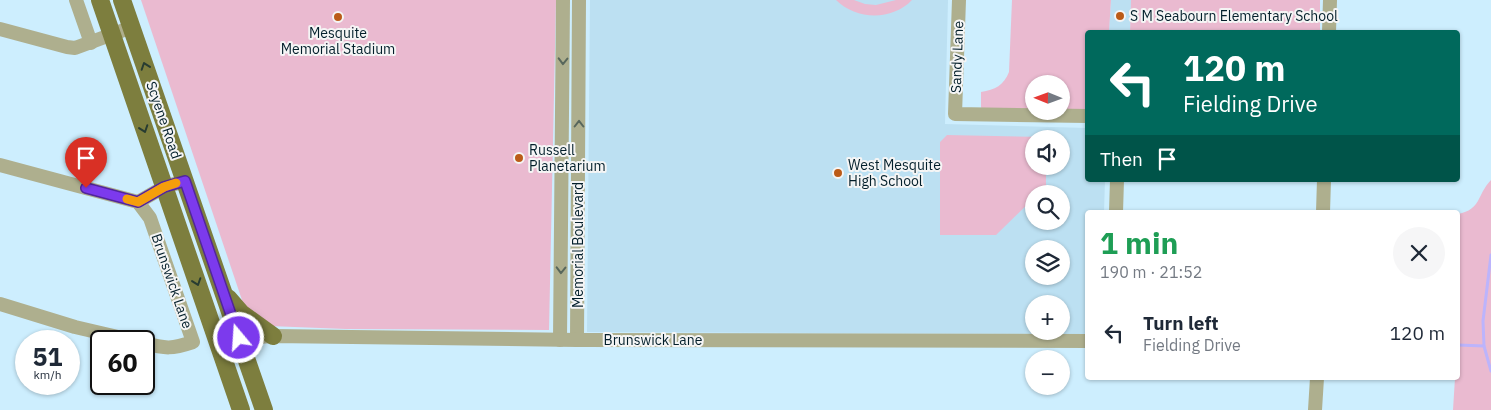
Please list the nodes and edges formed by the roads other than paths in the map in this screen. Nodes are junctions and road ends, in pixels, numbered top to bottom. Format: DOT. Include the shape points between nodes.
graph roads {
  1 [pos="76,0"];
  2 [pos="100,0"];
  3 [pos="122,0"];
  4 [pos="563,0"];
  5 [pos="579,0"];
  6 [pos="959,0"];
  7 [pos="1330,0"];
  8 [pos="132,27"];
  9 [pos="0,29"];
  10 [pos="1329,30"];
  11 [pos="112,35"];
  12 [pos="91,43"];
  13 [pos="1085,116"];
  14 [pos="0,165"];
  15 [pos="185,181"];
  16 [pos="1117,182"];
  17 [pos="1324,182"];
  18 [pos="164,187"];
  19 [pos="138,202"];
  20 [pos="1116,210"];
  21 [pos="1323,210"];
  22 [pos="225,294"];
  23 [pos="0,304"];
  24 [pos="90,330"];
  25 [pos="273,336"];
  26 [pos="239,338"];
  27 [pos="560,340"];
  28 [pos="577,340"];
  29 [pos="1085,341"];
  30 [pos="219,344"];
  31 [pos="155,346"];
  32 [pos="1317,380"];
  33 [pos="241,410"];
  34 [pos="264,410"];
  35 [pos="1315,410"];
  1 -- 12 [label="street"];
  2 -- 11 [label="main road, Scyene Road"];
  3 -- 8 [label="main road, Scyene Road"];
  4 -- 27 [label="street, Memorial Boulevard, one-way"];
  28 -- 5 [label="street, Memorial Boulevard, one-way"];
  6 -- 13 [label="street, Sandy Lane" via="955,114"];
  7 -- 10 [label="street"];
  8 -- 11 [label="street"];
  15 -- 8 [label="main road, Scyene Road, one-way"];
  9 -- 12 [label="street" via="67,47"];
  11 -- 12 [label="street"];
  11 -- 18 [label="main road, Scyene Road, one-way"];
  14 -- 19 [label="street"];
  15 -- 18 [label="street"];
  15 -- 22 [label="main road, Scyene Road"];
  16 -- 20 [label="street"];
  17 -- 21 [label="street"];
  18 -- 19 [label="street"];
  18 -- 30 [label="main road, Scyene Road, one-way"];
  19 -- 31 [label="street, Brunswick Lane" via="150,218 194,342 174,348"];
  22 -- 25 [label="main road" via="241,313"];
  22 -- 26 [label="main road, Scyene Road"];
  23 -- 24 [label="street"];
  25 -- 26 [label="street, Brunswick Lane"];
  25 -- 27 [label="street, Brunswick Lane"];
  26 -- 30 [label="street, Brunswick Lane"];
  26 -- 34 [label="main road, Scyene Road"];
  27 -- 28 [label="street, Brunswick Lane"];
  28 -- 29 [label="street, Brunswick Lane"];
  30 -- 33 [label="main road, Scyene Road"];
  32 -- 35 [label="street"];
}
